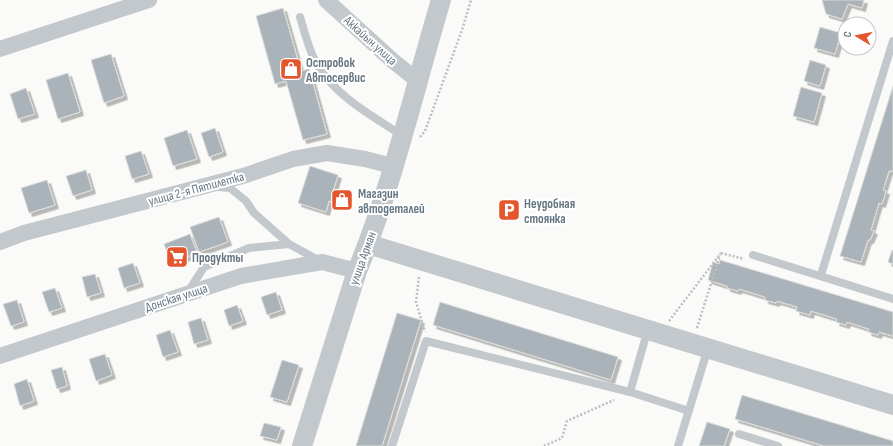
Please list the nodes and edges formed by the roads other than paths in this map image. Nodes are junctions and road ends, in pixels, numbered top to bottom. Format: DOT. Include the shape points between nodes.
graph roads {
  1 [pos="149,0"];
  2 [pos="326,0"];
  3 [pos="441,0"];
  4 [pos="300,17"];
  5 [pos="893,41"];
  6 [pos="0,49"];
  7 [pos="417,80"];
  8 [pos="408,140"];
  9 [pos="392,166"];
  10 [pos="208,185"];
  11 [pos="0,242"];
  12 [pos="289,244"];
  13 [pos="368,244"];
  14 [pos="753,255"];
  15 [pos="322,262"];
  16 [pos="357,272"];
  17 [pos="821,275"];
  18 [pos="188,293"];
  19 [pos="893,299"];
  20 [pos="648,329"];
  21 [pos="708,348"];
  22 [pos="0,356"];
  23 [pos="630,392"];
  24 [pos="893,405"];
  25 [pos="689,411"];
  26 [pos="739,434"];
  27 [pos="302,446"];
  28 [pos="392,446"];
  29 [pos="678,446"];
  30 [pos="778,446"];
  1 -- 6 [label="street"];
  2 -- 7 [label="street, Аккайын улица"];
  3 -- 7 [label="street, улица Арман"];
  4 -- 8 [label="lane" via="318,65 330,83 342,95"];
  5 -- 17 [label="lane"];
  7 -- 8 [label="street, улица Арман"];
  8 -- 9 [label="street, улица Арман"];
  9 -- 10 [label="street, улица 2-я Пятилетка" via="327,153 293,158 243,176"];
  9 -- 13 [label="street, улица Арман"];
  10 -- 11 [label="street, улица 2-я Пятилетка" via="24,233"];
  10 -- 12 [label="lane" via="230,188"];
  12 -- 15 [label="lane"];
  12 -- 18 [label="lane" via="249,248 204,267"];
  13 -- 16 [label="street, улица Арман"];
  13 -- 20 [label="street"];
  14 -- 17 [label="lane"];
  15 -- 16 [label="street, Донская улица"];
  15 -- 18 [label="street, Донская улица" via="241,276"];
  16 -- 27 [label="street, улица Арман"];
  17 -- 19 [label="lane"];
  18 -- 22 [label="street, Донская улица"];
  20 -- 21 [label="street"];
  20 -- 23 [label="lane"];
  21 -- 24 [label="street"];
  21 -- 25 [label="lane"];
  23 -- 25 [label="lane"];
  23 -- 28 [label="lane" via="426,341"];
  25 -- 29 [label="lane"];
  26 -- 30 [label="lane"];
}
